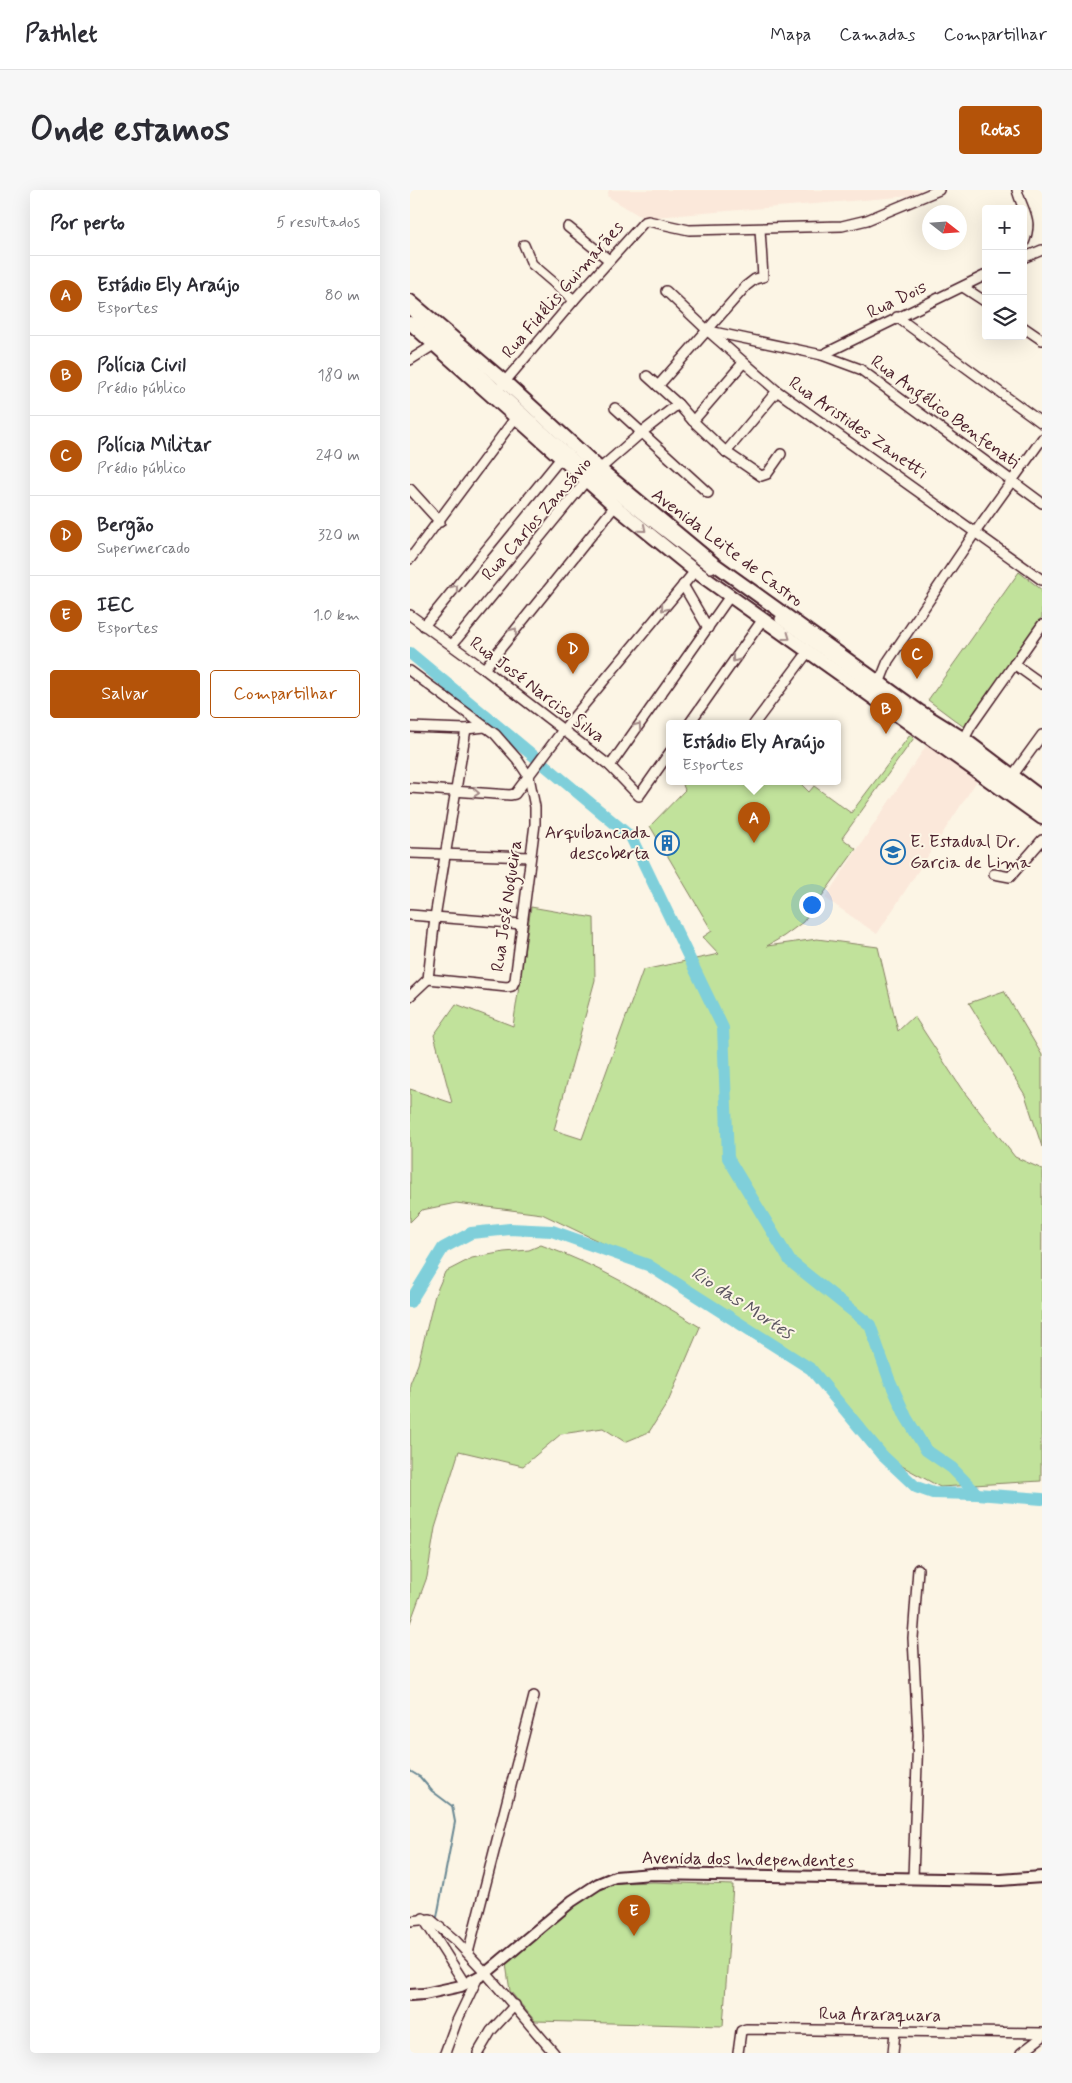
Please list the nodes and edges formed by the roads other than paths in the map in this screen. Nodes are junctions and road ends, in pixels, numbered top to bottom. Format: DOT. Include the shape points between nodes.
graph roads {
  1 [pos="939,190"];
  2 [pos="1017,190"];
  3 [pos="1022,205"];
  4 [pos="1027,218"];
  5 [pos="568,227"];
  6 [pos="760,229"];
  7 [pos="1027,235"];
  8 [pos="524,245"];
  9 [pos="1040,252"];
  10 [pos="1027,257"];
  11 [pos="608,260"];
  12 [pos="982,277"];
  13 [pos="963,287"];
  14 [pos="666,291"];
  15 [pos="982,299"];
  16 [pos="574,300"];
  17 [pos="410,301"];
  18 [pos="410,310"];
  19 [pos="897,318"];
  20 [pos="410,323"];
  21 [pos="1027,330"];
  22 [pos="708,331"];
  23 [pos="439,337"];
  24 [pos="1042,340"];
  25 [pos="822,355"];
  26 [pos="410,356"];
  27 [pos="410,360"];
  28 [pos="743,362"];
  29 [pos="647,376"];
  30 [pos="658,386"];
  31 [pos="498,389"];
  32 [pos="777,391"];
  33 [pos="678,404"];
  34 [pos="615,408"];
  35 [pos="516,417"];
  36 [pos="693,421"];
  37 [pos="1042,423"];
  38 [pos="641,433"];
  39 [pos="1042,439"];
  40 [pos="726,452"];
  41 [pos="781,454"];
  42 [pos="562,458"];
  43 [pos="593,475"];
  44 [pos="1012,481"];
  45 [pos="410,490"];
  46 [pos="708,493"];
  47 [pos="1042,503"];
  48 [pos="615,506"];
  49 [pos="440,522"];
  50 [pos="976,531"];
  51 [pos="410,559"];
  52 [pos="710,565"];
  53 [pos="695,571"];
  54 [pos="1042,580"];
  55 [pos="683,585"];
  56 [pos="730,596"];
  57 [pos="410,616"];
  58 [pos="763,619"];
  59 [pos="1042,625"];
  60 [pos="424,626"];
  61 [pos="708,628"];
  62 [pos="452,645"];
  63 [pos="808,652"];
  64 [pos="1014,664"];
  65 [pos="484,669"];
  66 [pos="410,671"];
  67 [pos="1042,684"];
  68 [pos="877,690"];
  69 [pos="692,720"];
  70 [pos="757,720"];
  71 [pos="410,727"];
  72 [pos="486,727"];
  73 [pos="466,729"];
  74 [pos="561,734"];
  75 [pos="1042,735"];
  76 [pos="959,748"];
  77 [pos="666,758"];
  78 [pos="610,766"];
  79 [pos="529,777"];
  80 [pos="1007,783"];
  81 [pos="410,788"];
  82 [pos="456,791"];
  83 [pos="1042,798"];
  84 [pos="1042,806"];
  85 [pos="1042,818"];
  86 [pos="1042,840"];
  87 [pos="410,853"];
  88 [pos="446,854"];
  89 [pos="530,857"];
  90 [pos="994,874"];
  91 [pos="410,915"];
  92 [pos="435,917"];
  93 [pos="522,924"];
  94 [pos="428,979"];
  95 [pos="410,996"];
  96 [pos="918,1569"];
  97 [pos="534,1696"];
  98 [pos="1042,1877"];
  99 [pos="914,1878"];
  100 [pos="423,1918"];
  101 [pos="410,1921"];
  102 [pos="468,1954"];
  103 [pos="482,1975"];
  104 [pos="465,1984"];
  105 [pos="410,1995"];
  106 [pos="516,2005"];
  107 [pos="895,2032"];
  108 [pos="1042,2035"];
  109 [pos="445,2053"];
  110 [pos="478,2053"];
  111 [pos="554,2053"];
  112 [pos="738,2053"];
  113 [pos="893,2053"];
  114 [pos="1021,2053"];
  1 -- 6 [label="street, Rua Fidélis Guimarães" via="854,224"];
  2 -- 3 [label="street"];
  4 -- 7 [label="street"];
  5 -- 11 [label="street"];
  6 -- 11 [label="street, Rua Fidélis Guimarães" via="688,230 648,220"];
  6 -- 22 [label="street" via="763,277 746,286"];
  8 -- 16 [label="street" via="532,264"];
  9 -- 10 [label="street"];
  11 -- 16 [label="street, Rua Fidélis Guimarães"];
  12 -- 13 [label="street, Rua Dois"];
  13 -- 15 [label="street"];
  13 -- 19 [label="street, Rua Dois"];
  14 -- 22 [label="street, Rua Aristides Zanetti"];
  16 -- 31 [label="street, Rua Fidélis Guimarães"];
  17 -- 23 [label="highway, Avenida Leite de Castro"];
  18 -- 23 [label="street"];
  19 -- 25 [label="street, Rua Dois"];
  19 -- 37 [label="street"];
  20 -- 23 [label="highway, Avenida Leite de Castro"];
  21 -- 24 [label="street"];
  22 -- 25 [label="street, Rua Angélico Benfenati"];
  22 -- 28 [label="street, Rua Aristides Zanetti"];
  22 -- 30 [label="street"];
  23 -- 26 [label="street"];
  23 -- 27 [label="street"];
  23 -- 31 [label="highway, Avenida Leite de Castro"];
  23 -- 31 [label="highway, Avenida Leite de Castro"];
  25 -- 44 [label="street, Rua Angélico Benfenati" via="860,369"];
  28 -- 32 [label="street, Rua Aristides Zanetti"];
  28 -- 36 [label="street"];
  29 -- 30 [label="street"];
  30 -- 33 [label="street"];
  31 -- 35 [label="highway, Avenida Leite de Castro"];
  31 -- 43 [label="highway, Avenida Leite de Castro"];
  32 -- 40 [label="street"];
  32 -- 50 [label="street, Rua Aristides Zanetti"];
  33 -- 36 [label="street"];
  33 -- 38 [label="street, Rua Carlos Zansávio"];
  34 -- 38 [label="street"];
  35 -- 42 [label="highway, Avenida Leite de Castro"];
  35 -- 49 [label="street"];
  36 -- 40 [label="street"];
  38 -- 43 [label="street, Rua Carlos Zansávio"];
  38 -- 46 [label="street"];
  39 -- 44 [label="street"];
  40 -- 41 [label="street" via="764,476"];
  42 -- 43 [label="highway, Avenida Leite de Castro"];
  60 -- 42 [label="street, one-way"];
  43 -- 48 [label="highway, Avenida Leite de Castro"];
  43 -- 52 [label="highway, Avenida Leite de Castro"];
  43 -- 62 [label="street, Rua Carlos Zansávio"];
  44 -- 47 [label="street, Rua Angélico Benfenati"];
  44 -- 50 [label="street"];
  45 -- 49 [label="street"];
  48 -- 53 [label="highway, Avenida Leite de Castro, one-way"];
  65 -- 48 [label="street, one-way"];
  49 -- 51 [label="street"];
  50 -- 54 [label="street, Rua Aristides Zanetti"];
  50 -- 68 [label="street" via="888,661"];
  52 -- 53 [label="highway"];
  52 -- 68 [label="highway, Avenida Leite de Castro"];
  53 -- 55 [label="street"];
  53 -- 56 [label="highway, Avenida Leite de Castro"];
  55 -- 61 [label="street"];
  55 -- 74 [label="street, one-way"];
  56 -- 58 [label="highway, Avenida Leite de Castro"];
  56 -- 61 [label="street"];
  57 -- 60 [label="street, Rua José Narciso Silva"];
  58 -- 63 [label="highway, Avenida Leite de Castro, one-way"];
  58 -- 69 [label="street, one-way"];
  59 -- 64 [label="street"];
  60 -- 62 [label="street, Rua José Narciso Silva"];
  78 -- 61 [label="street, one-way"];
  62 -- 65 [label="street, Rua José Narciso Silva"];
  63 -- 68 [label="highway, Avenida Leite de Castro"];
  63 -- 70 [label="street"];
  64 -- 67 [label="street"];
  64 -- 76 [label="street"];
  65 -- 74 [label="street, Rua José Narciso Silva"];
  66 -- 72 [label="street"];
  68 -- 76 [label="highway, Avenida Leite de Castro"];
  68 -- 76 [label="highway, Avenida Leite de Castro" via="919,711"];
  71 -- 73 [label="street"];
  72 -- 73 [label="street"];
  72 -- 79 [label="street" via="510,750"];
  73 -- 82 [label="street"];
  74 -- 78 [label="street, Rua José Narciso Silva"];
  74 -- 79 [label="street"];
  75 -- 80 [label="street"];
  76 -- 80 [label="highway, Avenida Leite de Castro"];
  76 -- 80 [label="highway, Avenida Leite de Castro"];
  77 -- 78 [label="street, Rua José Narciso Silva" via="639,796"];
  82 -- 79 [label="street, one-way" via="510,795 520,790"];
  79 -- 89 [label="street, Rua José Nogueira" via="535,816"];
  80 -- 83 [label="highway, Avenida Leite de Castro"];
  80 -- 84 [label="street"];
  80 -- 85 [label="highway, Avenida Leite de Castro"];
  81 -- 82 [label="street"];
  82 -- 88 [label="street"];
  86 -- 90 [label="street" via="1010,877"];
  87 -- 88 [label="street"];
  88 -- 89 [label="street"];
  88 -- 92 [label="street"];
  89 -- 93 [label="street, Rua José Nogueira"];
  91 -- 92 [label="street"];
  92 -- 93 [label="street"];
  92 -- 94 [label="street"];
  93 -- 94 [label="street, Rua José Nogueira" via="512,986"];
  94 -- 95 [label="street"];
  96 -- 99 [label="street" via="914,1638 918,1735"];
  97 -- 102 [label="street"];
  98 -- 99 [label="main road, Avenida dos Independentes" via="1000,1880"];
  99 -- 103 [label="main road, Avenida dos Independentes" via="652,1874 615,1877 585,1891"];
  100 -- 101 [label="street"];
  100 -- 102 [label="street" via="438,1924"];
  100 -- 104 [label="street"];
  102 -- 103 [label="street"];
  103 -- 104 [label="main road, Avenida dos Independentes"];
  103 -- 106 [label="street"];
  103 -- 109 [label="street" via="456,2023"];
  104 -- 105 [label="main road, Avenida dos Independentes"];
  106 -- 110 [label="street" via="492,2031"];
  106 -- 111 [label="street"];
  107 -- 108 [label="street, Rua Araraquara"];
  107 -- 112 [label="street, Rua Araraquara" via="746,2029 741,2031"];
  107 -- 113 [label="street"];
  108 -- 114 [label="street"];
}
